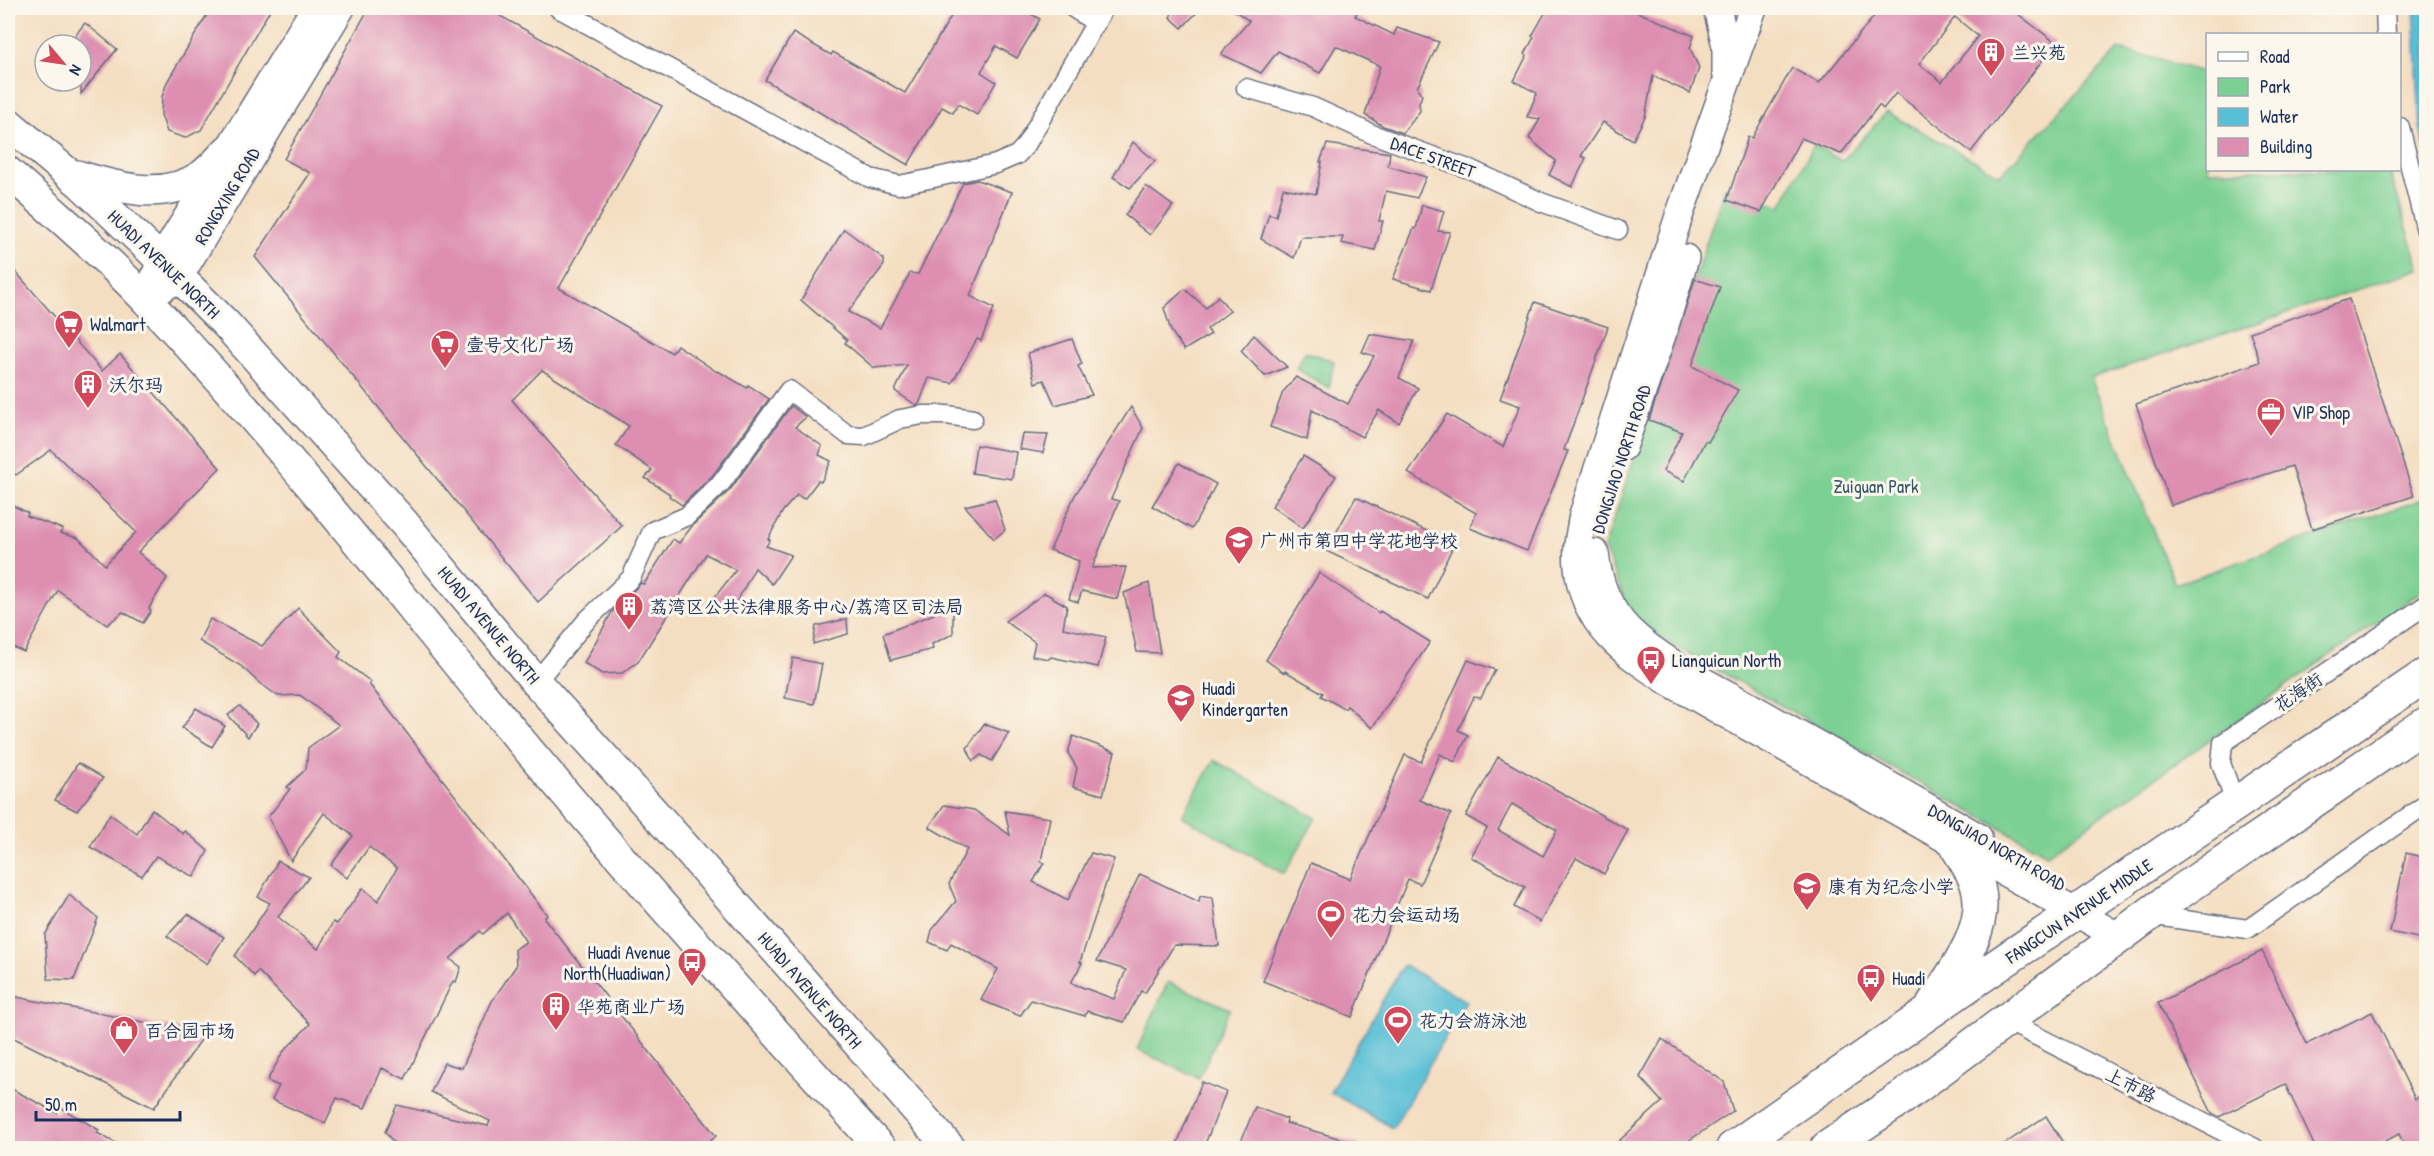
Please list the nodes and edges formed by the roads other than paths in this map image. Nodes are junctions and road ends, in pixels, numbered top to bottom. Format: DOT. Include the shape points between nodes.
graph roads {
  1 [pos="315,8"];
  2 [pos="341,8"];
  3 [pos="558,8"];
  4 [pos="1073,8"];
  5 [pos="1717,8"];
  6 [pos="1753,8"];
  7 [pos="1771,8"];
  8 [pos="2385,8"];
  9 [pos="1100,15"];
  10 [pos="2386,33"];
  11 [pos="1726,85"];
  12 [pos="1246,88"];
  13 [pos="8,123"];
  14 [pos="2401,131"];
  15 [pos="228,150"];
  16 [pos="8,172"];
  17 [pos="68,173"];
  18 [pos="1618,230"];
  19 [pos="2427,231"];
  20 [pos="170,268"];
  21 [pos="146,300"];
  22 [pos="974,419"];
  23 [pos="2427,605"];
  24 [pos="2427,675"];
  25 [pos="536,682"];
  26 [pos="2427,724"];
  27 [pos="2427,804"];
  28 [pos="2236,805"];
  29 [pos="1956,845"];
  30 [pos="2085,908"];
  31 [pos="2149,915"];
  32 [pos="2119,937"];
  33 [pos="1928,1013"];
  34 [pos="2007,1021"];
  35 [pos="881,1149"];
  36 [pos="950,1149"];
  37 [pos="1733,1149"];
  38 [pos="1827,1149"];
  39 [pos="2255,1149"];
  1 -- 15 [label="main road, RONGXING ROAD"];
  2 -- 20 [label="main road, RONGXING ROAD"];
  3 -- 9 [label="street" via="870,178 899,185 996,164 1017,155"];
  4 -- 9 [label="street"];
  5 -- 11 [label="main road" via="1725,46"];
  6 -- 11 [label="main road, DONGJIAO NORTH ROAD"];
  7 -- 30 [label="main road, DONGJIAO NORTH ROAD" via="1711,176 1599,527 1594,546 1600,585 1628,629 1668,659"];
  8 -- 10 [label="street"];
  11 -- 29 [label="main road, DONGJIAO NORTH ROAD" via="1680,213 1583,515 1578,566 1584,594 1602,629 1641,664"];
  12 -- 18 [label="street, DACE STREET" via="1313,107"];
  13 -- 17 [label="main road, HUADI AVENUE NORTH"];
  14 -- 19 [label="street"];
  15 -- 17 [label="main road" via="202,175 171,189 119,189"];
  15 -- 20 [label="main road, RONGXING ROAD"];
  16 -- 21 [label="main road, HUADI AVENUE NORTH" via="80,234"];
  17 -- 20 [label="main road, HUADI AVENUE NORTH"];
  20 -- 21 [label="main road, RONGXING ROAD"];
  20 -- 25 [label="main road, HUADI AVENUE NORTH" via="234,333 404,523"];
  21 -- 35 [label="main road, HUADI AVENUE NORTH" via="349,531 630,870"];
  22 -- 25 [label="street" via="923,415 900,420 864,436 848,435 789,390 722,482 687,516 652,531 631,578 587,620"];
  23 -- 28 [label="street, 花海街" via="2223,744 2222,763"];
  24 -- 28 [label="highway, FANGCUN AVENUE MIDDLE"];
  25 -- 36 [label="main road, HUADI AVENUE NORTH"];
  26 -- 31 [label="highway"];
  27 -- 31 [label="street" via="2248,929"];
  28 -- 30 [label="highway, FANGCUN AVENUE MIDDLE"];
  29 -- 30 [label="main road, DONGJIAO NORTH ROAD"];
  29 -- 33 [label="highway" via="1978,887 1980,905 1961,961"];
  30 -- 32 [label="main road, DONGJIAO NORTH ROAD"];
  30 -- 33 [label="highway, FANGCUN AVENUE MIDDLE"];
  31 -- 32 [label="highway"];
  32 -- 34 [label="highway"];
  33 -- 37 [label="highway, FANGCUN AVENUE MIDDLE"];
  34 -- 38 [label="highway"];
  34 -- 39 [label="street, 上市路"];
}
